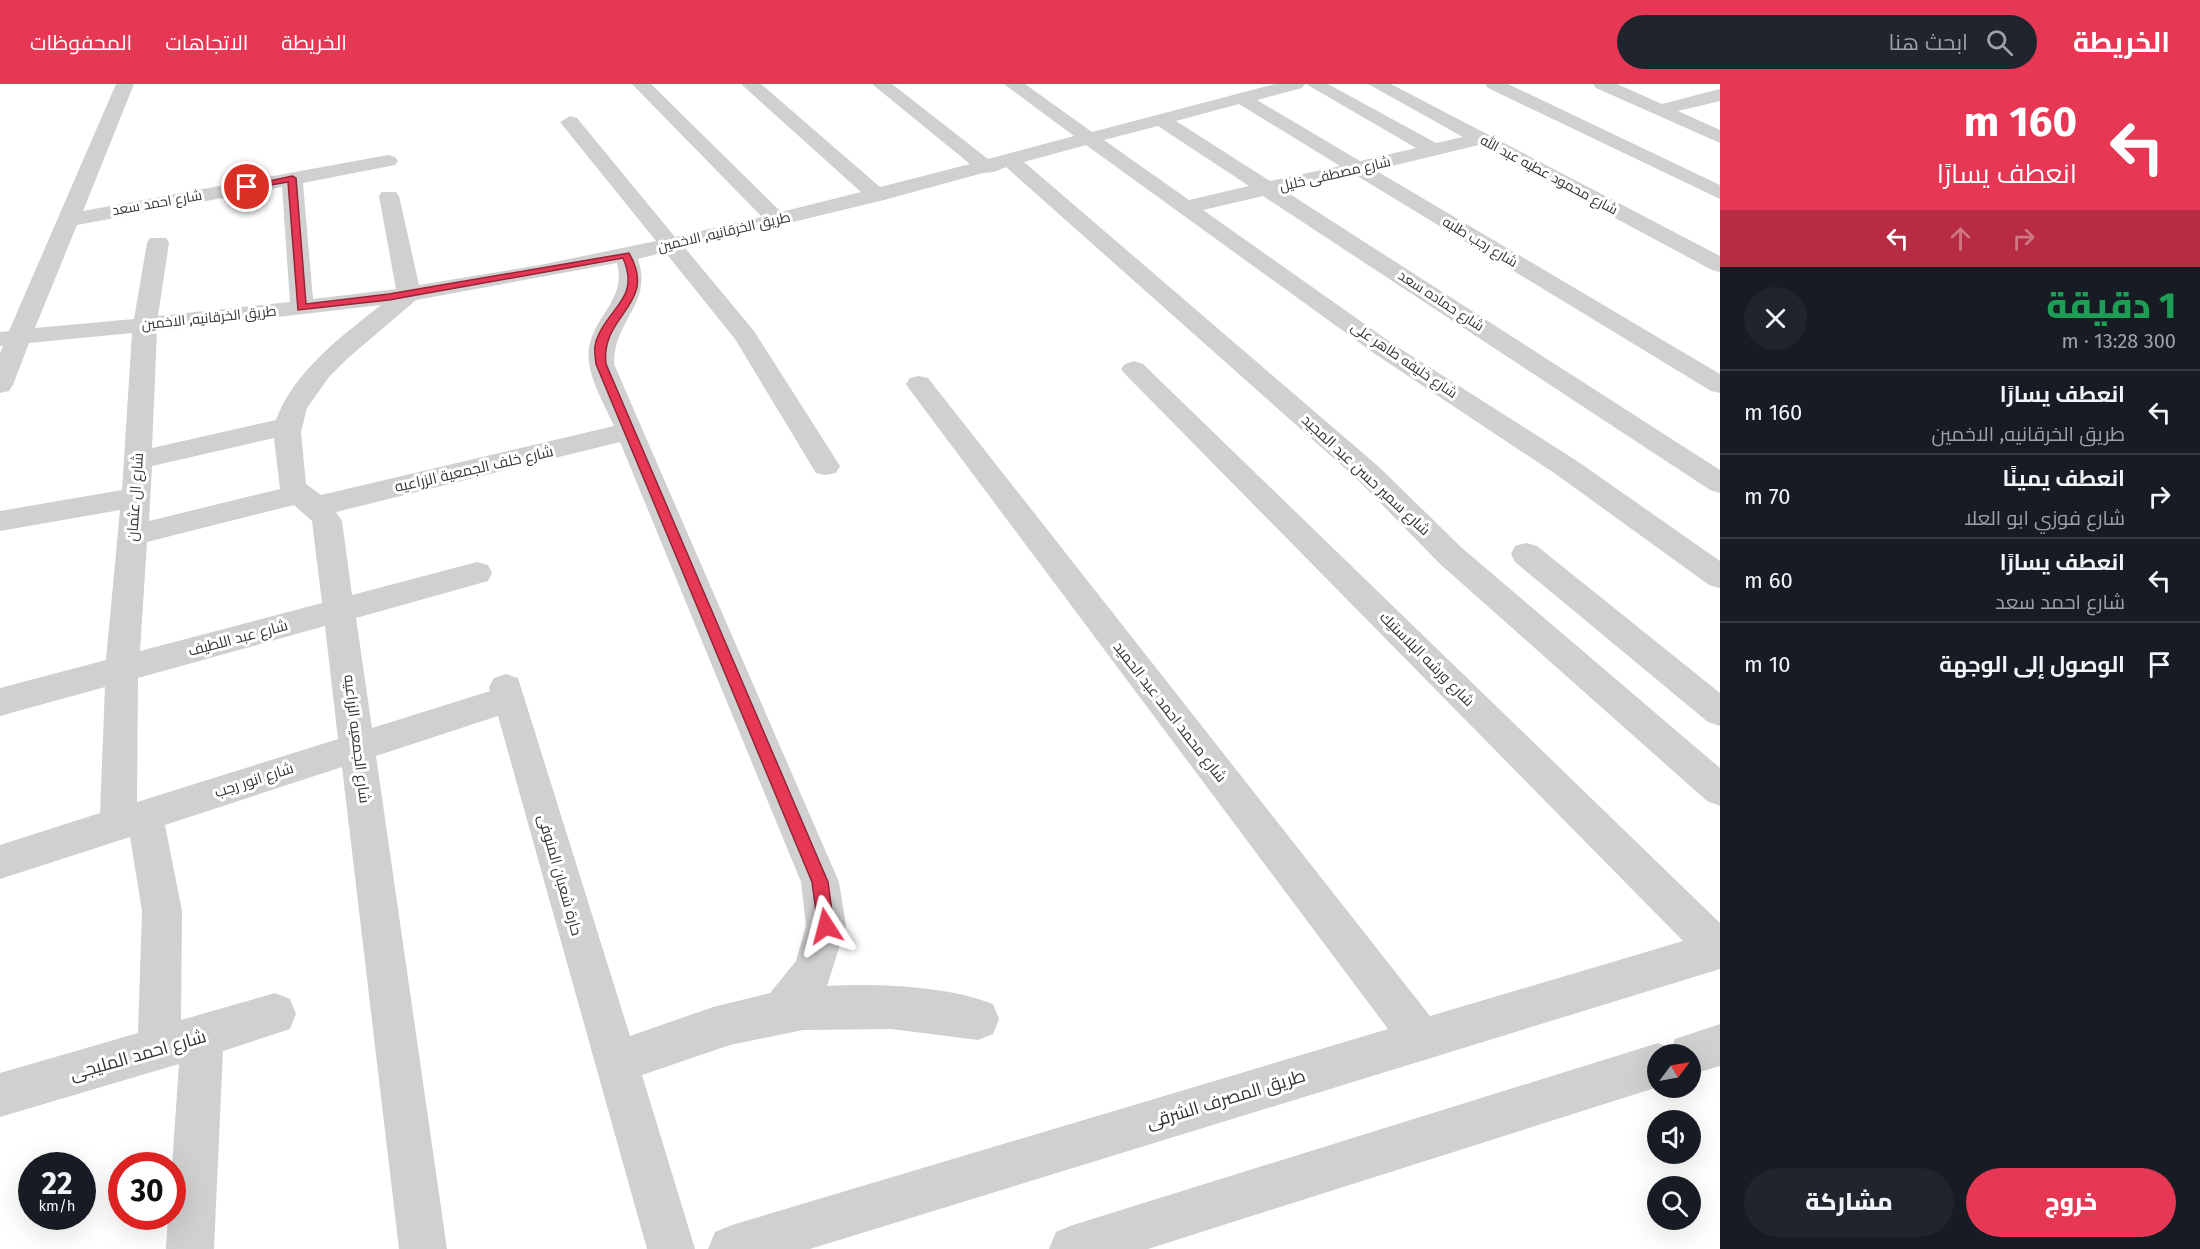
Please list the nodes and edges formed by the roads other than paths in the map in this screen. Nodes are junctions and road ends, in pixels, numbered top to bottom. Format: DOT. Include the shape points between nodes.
graph roads {
  1 [pos="125,84"];
  2 [pos="130,84"];
  3 [pos="641,84"];
  4 [pos="750,84"];
  5 [pos="881,84"];
  6 [pos="1013,84"];
  7 [pos="1296,84"];
  8 [pos="1315,84"];
  9 [pos="1377,84"];
  10 [pos="1494,84"];
  11 [pos="1602,84"];
  12 [pos="1698,84"];
  13 [pos="1269,87"];
  14 [pos="1659,89"];
  15 [pos="1720,94"];
  16 [pos="1241,98"];
  17 [pos="1690,103"];
  18 [pos="1661,110"];
  19 [pos="1720,116"];
  20 [pos="1160,119"];
  21 [pos="570,122"];
  22 [pos="1720,137"];
  23 [pos="1091,138"];
  24 [pos="1481,139"];
  25 [pos="1435,152"];
  26 [pos="388,161"];
  27 [pos="999,164"];
  28 [pos="1359,169"];
  29 [pos="292,178"];
  30 [pos="1270,189"];
  31 [pos="1545,193"];
  32 [pos="1720,193"];
  33 [pos="389,196"];
  34 [pos="877,196"];
  35 [pos="1187,207"];
  36 [pos="68,220"];
  37 [pos="777,220"];
  38 [pos="158,243"];
  39 [pos="671,245"];
  40 [pos="626,255"];
  41 [pos="1720,265"];
  42 [pos="1679,267"];
  43 [pos="409,294"];
  44 [pos="302,308"];
  45 [pos="145,325"];
  46 [pos="10,338"];
  47 [pos="1134,369"];
  48 [pos="919,384"];
  49 [pos="0,385"];
  50 [pos="1720,385"];
  51 [pos="288,426"];
  52 [pos="630,431"];
  53 [pos="138,460"];
  54 [pos="826,466"];
  55 [pos="1720,483"];
  56 [pos="136,498"];
  57 [pos="308,500"];
  58 [pos="0,521"];
  59 [pos="133,535"];
  60 [pos="1526,554"];
  61 [pos="477,573"];
  62 [pos="1720,577"];
  63 [pos="341,610"];
  64 [pos="122,669"];
  65 [pos="508,693"];
  66 [pos="0,702"];
  67 [pos="1720,712"];
  68 [pos="358,746"];
  69 [pos="1720,790"];
  70 [pos="132,819"];
  71 [pos="0,862"];
  72 [pos="1720,949"];
  73 [pos="781,1012"];
  74 [pos="275,1014"];
  75 [pos="978,1019"];
  76 [pos="202,1036"];
  77 [pos="1422,1040"];
  78 [pos="1720,1045"];
  79 [pos="159,1049"];
  80 [pos="1701,1051"];
  81 [pos="615,1063"];
  82 [pos="1647,1068"];
  83 [pos="0,1095"];
  84 [pos="190,1249"];
  85 [pos="423,1249"];
  86 [pos="671,1249"];
  87 [pos="732,1249"];
  88 [pos="1073,1249"];
  1 -- 2 [label="street"];
  1 -- 36 [label="street"];
  3 -- 37 [label="street"];
  4 -- 34 [label="street"];
  5 -- 27 [label="street, شارع سمير حسن عبد المجيد"];
  6 -- 23 [label="street, شارع خليفه طاهر على"];
  7 -- 13 [label="street, طريق الخرقانيه, الاخمين"];
  8 -- 25 [label="street"];
  9 -- 24 [label="street, شارع محمود عطيه عبد الله"];
  10 -- 32 [label="street"];
  11 -- 18 [label="street"];
  12 -- 15 [label="street"];
  13 -- 16 [label="street, طريق الخرقانيه, الاخمين"];
  14 -- 17 [label="street"];
  15 -- 17 [label="street"];
  16 -- 20 [label="street, طريق الخرقانيه, الاخمين"];
  16 -- 28 [label="street, شارع رجب طلبه"];
  17 -- 18 [label="street"];
  17 -- 19 [label="street"];
  18 -- 22 [label="street"];
  20 -- 23 [label="street, طريق الخرقانيه, الاخمين"];
  20 -- 30 [label="street, شارع حماده سعد"];
  21 -- 39 [label="street"];
  23 -- 27 [label="street, طريق الخرقانيه, الاخمين"];
  23 -- 35 [label="street, شارع خليفه طاهر على"];
  24 -- 25 [label="street, شارع مصطفى خليل"];
  24 -- 41 [label="street, شارع محمود عطيه عبد الله"];
  25 -- 28 [label="street, شارع مصطفى خليل"];
  26 -- 29 [label="street, شارع احمد سعد"];
  27 -- 34 [label="street, طريق الخرقانيه, الاخمين"];
  27 -- 69 [label="street, شارع سمير حسن عبد المجيد" via="1368,473 1451,556"];
  28 -- 30 [label="street, شارع مصطفى خليل"];
  28 -- 50 [label="street, شارع رجب طلبه"];
  29 -- 36 [label="street, شارع احمد سعد"];
  29 -- 44 [label="street"];
  30 -- 35 [label="street, شارع مصطفى خليل"];
  30 -- 55 [label="street, شارع حماده سعد"];
  31 -- 42 [label="street"];
  33 -- 43 [label="street"];
  34 -- 37 [label="street, طريق الخرقانيه, الاخمين"];
  35 -- 62 [label="street, شارع خليفه طاهر على" via="1384,349 1567,468"];
  36 -- 46 [label="street"];
  37 -- 39 [label="street, طريق الخرقانيه, الاخمين"];
  38 -- 45 [label="street, شارع ال عثمان"];
  39 -- 40 [label="street, طريق الخرقانيه, الاخمين"];
  39 -- 54 [label="street" via="745,336"];
  40 -- 43 [label="street, طريق الخرقانيه, الاخمين"];
  40 -- 52 [label="street" via="633,270 633,287 626,304 603,335 599,350 601,364"];
  43 -- 44 [label="street, طريق الخرقانيه, الاخمين"];
  43 -- 51 [label="street, شارع الجمعيه الزراعيه" via="310,382"];
  44 -- 45 [label="street, طريق الخرقانيه, الاخمين"];
  45 -- 46 [label="street, طريق الخرقانيه, الاخمين"];
  45 -- 53 [label="street, شارع ال عثمان"];
  46 -- 49 [label="street"];
  47 -- 72 [label="street, شارع ورشه البلاستيك"];
  48 -- 77 [label="street, شارع محمد احمد عبد الحميد"];
  51 -- 53 [label="street"];
  51 -- 57 [label="street, شارع الجمعيه الزراعيه" via="292,486"];
  52 -- 57 [label="street, شارع خلف الجمعية الزراعيه"];
  52 -- 73 [label="street" via="820,882 826,926 813,972"];
  53 -- 56 [label="street, شارع ال عثمان"];
  56 -- 58 [label="street"];
  56 -- 59 [label="street, شارع ال عثمان"];
  57 -- 59 [label="street, شارع خلف الجمعية الزراعيه"];
  57 -- 63 [label="street, شارع الجمعيه الزراعيه" via="327,521"];
  59 -- 64 [label="street, شارع ال عثمان"];
  60 -- 67 [label="street"];
  61 -- 63 [label="street, شارع عبد اللطيف"];
  63 -- 64 [label="street, شارع عبد اللطيف"];
  63 -- 68 [label="street, شارع الجمعيه الزراعيه"];
  64 -- 66 [label="street, شارع عبد اللطيف"];
  64 -- 70 [label="street, شارع ال عثمان"];
  65 -- 68 [label="street, شارع انور رجب"];
  65 -- 81 [label="street, حارة شعبان المنوفى"];
  68 -- 70 [label="street, شارع انور رجب"];
  68 -- 85 [label="street, شارع الجمعيه الزراعيه"];
  70 -- 71 [label="street, شارع انور رجب"];
  70 -- 79 [label="street, شارع ال عثمان" via="163,934"];
  72 -- 77 [label="street, طريق المصرف الشرقى"];
  73 -- 75 [label="street" via="846,1006 912,1008"];
  73 -- 81 [label="street" via="745,1019"];
  74 -- 76 [label="street, شارع احمد المليجى"];
  76 -- 79 [label="street, شارع احمد المليجى"];
  76 -- 84 [label="street"];
  77 -- 87 [label="street, طريق المصرف الشرقى"];
  78 -- 80 [label="street"];
  79 -- 83 [label="street, شارع احمد المليجى"];
  81 -- 86 [label="street, حارة شعبان المنوفى"];
  82 -- 88 [label="street"];
}
